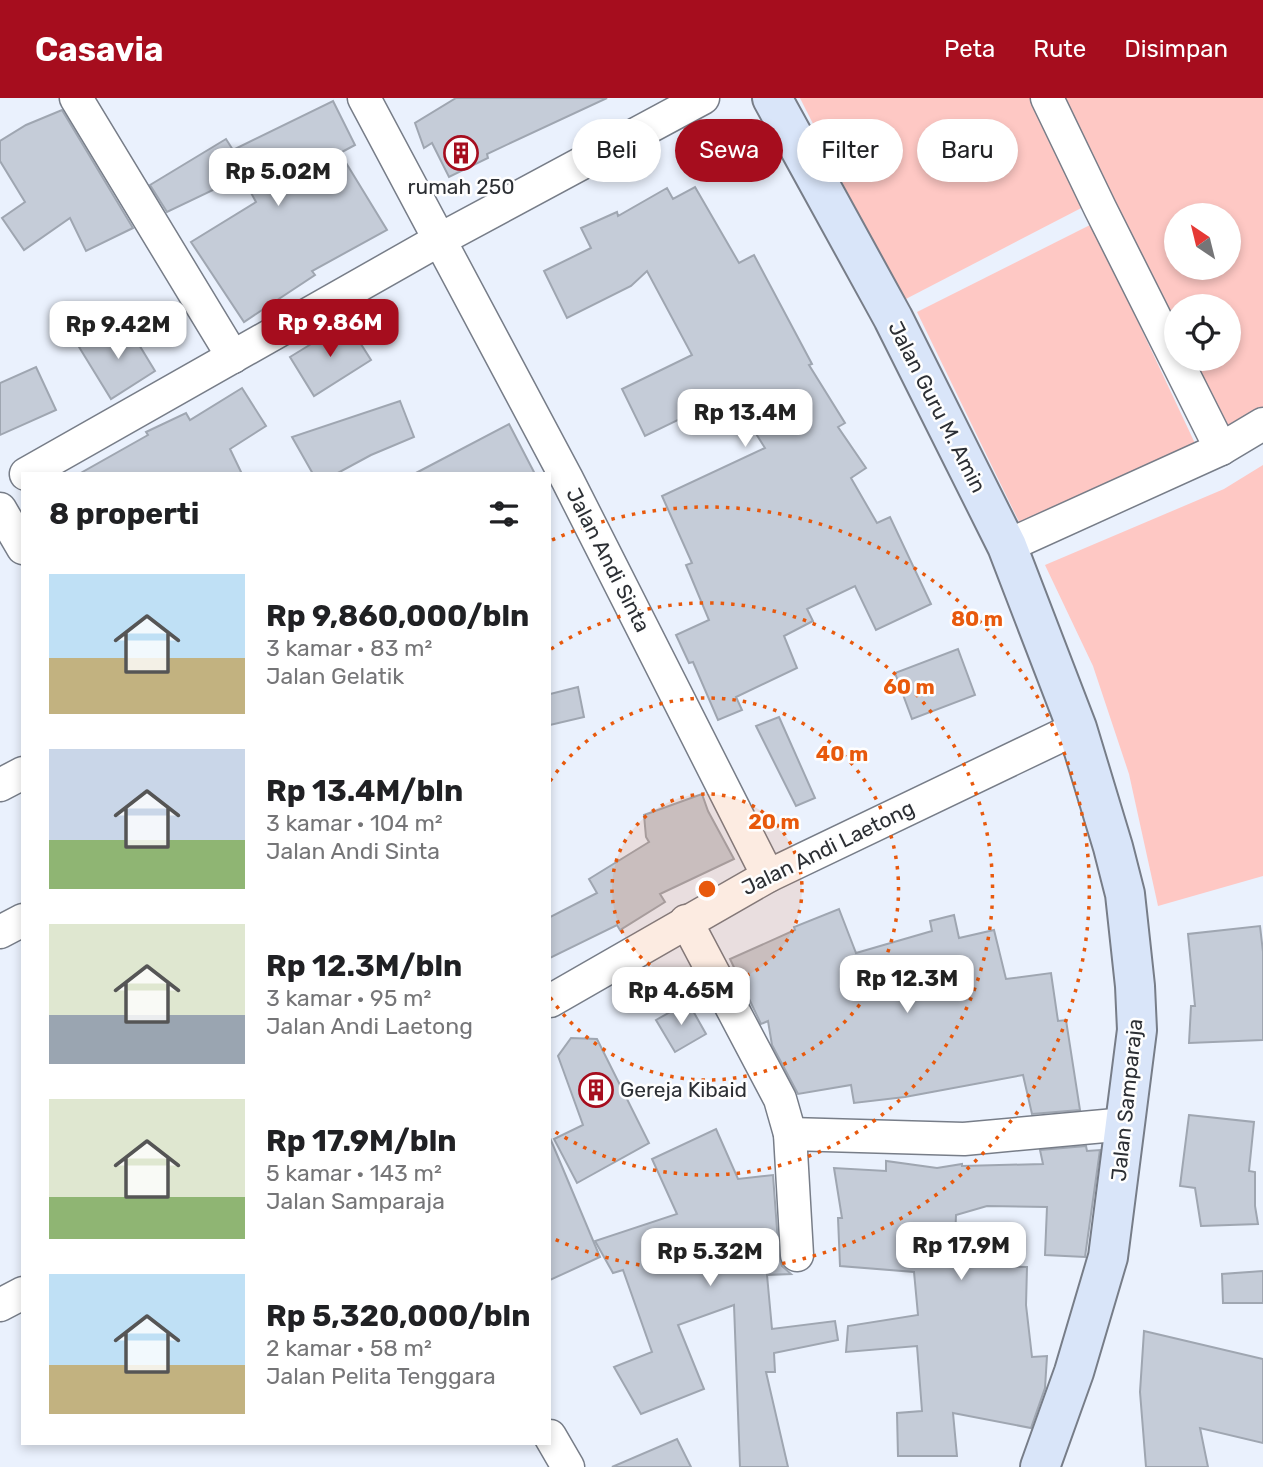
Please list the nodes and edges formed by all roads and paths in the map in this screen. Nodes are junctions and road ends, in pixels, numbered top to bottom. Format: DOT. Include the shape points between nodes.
graph roads {
  1 [pos="76,98"];
  2 [pos="364,98"];
  3 [pos="703,98"];
  4 [pos="772,98"];
  5 [pos="1047,98"];
  6 [pos="439,240"];
  7 [pos="233,357"];
  8 [pos="1263,424"];
  9 [pos="1221,449"];
  10 [pos="29,472"];
  11 [pos="21,477"];
  12 [pos="0,489"];
  13 [pos="0,509"];
  14 [pos="21,545"];
  15 [pos="1007,546"];
  16 [pos="1077,728"];
  17 [pos="21,774"];
  18 [pos="0,785"];
  19 [pos="768,876"];
  20 [pos="21,921"];
  21 [pos="686,921"];
  22 [pos="0,932"];
  23 [pos="551,1000"];
  24 [pos="1126,1124"];
  25 [pos="790,1135"];
  26 [pos="797,1255"];
  27 [pos="21,1294"];
  28 [pos="0,1305"];
  29 [pos="551,1438"];
  30 [pos="568,1467"];
  31 [pos="1040,1467"];
  1 -- 7 [label="street"];
  2 -- 6 [label="street, Jalan Andi Sinta"];
  3 -- 6 [label="street"];
  4 -- 15 [label="main road, Jalan Guru M. Amin" via="893,318"];
  5 -- 9 [label="street"];
  6 -- 7 [label="street"];
  6 -- 19 [label="street, Jalan Andi Sinta" via="567,479"];
  7 -- 10 [label="street"];
  8 -- 9 [label="street"];
  9 -- 15 [label="street"];
  11 -- 12 [label="street"];
  13 -- 14 [label="street"];
  15 -- 16 [label="main road, Jalan Guru M. Amin"];
  16 -- 19 [label="street, Jalan Andi Laetong"];
  16 -- 24 [label="main road, Jalan Samparaja" via="1125,894 1137,1030"];
  17 -- 18 [label="street"];
  19 -- 21 [label="street, Jalan Andi Laetong"];
  20 -- 22 [label="street"];
  21 -- 23 [label="street, Jalan Andi Laetong"];
  21 -- 25 [label="street" via="780,1098"];
  24 -- 25 [label="street" via="964,1139"];
  24 -- 31 [label="main road, Jalan Samparaja" via="1108,1257"];
  25 -- 26 [label="street"];
  27 -- 28 [label="street"];
  29 -- 30 [label="street"];
}
